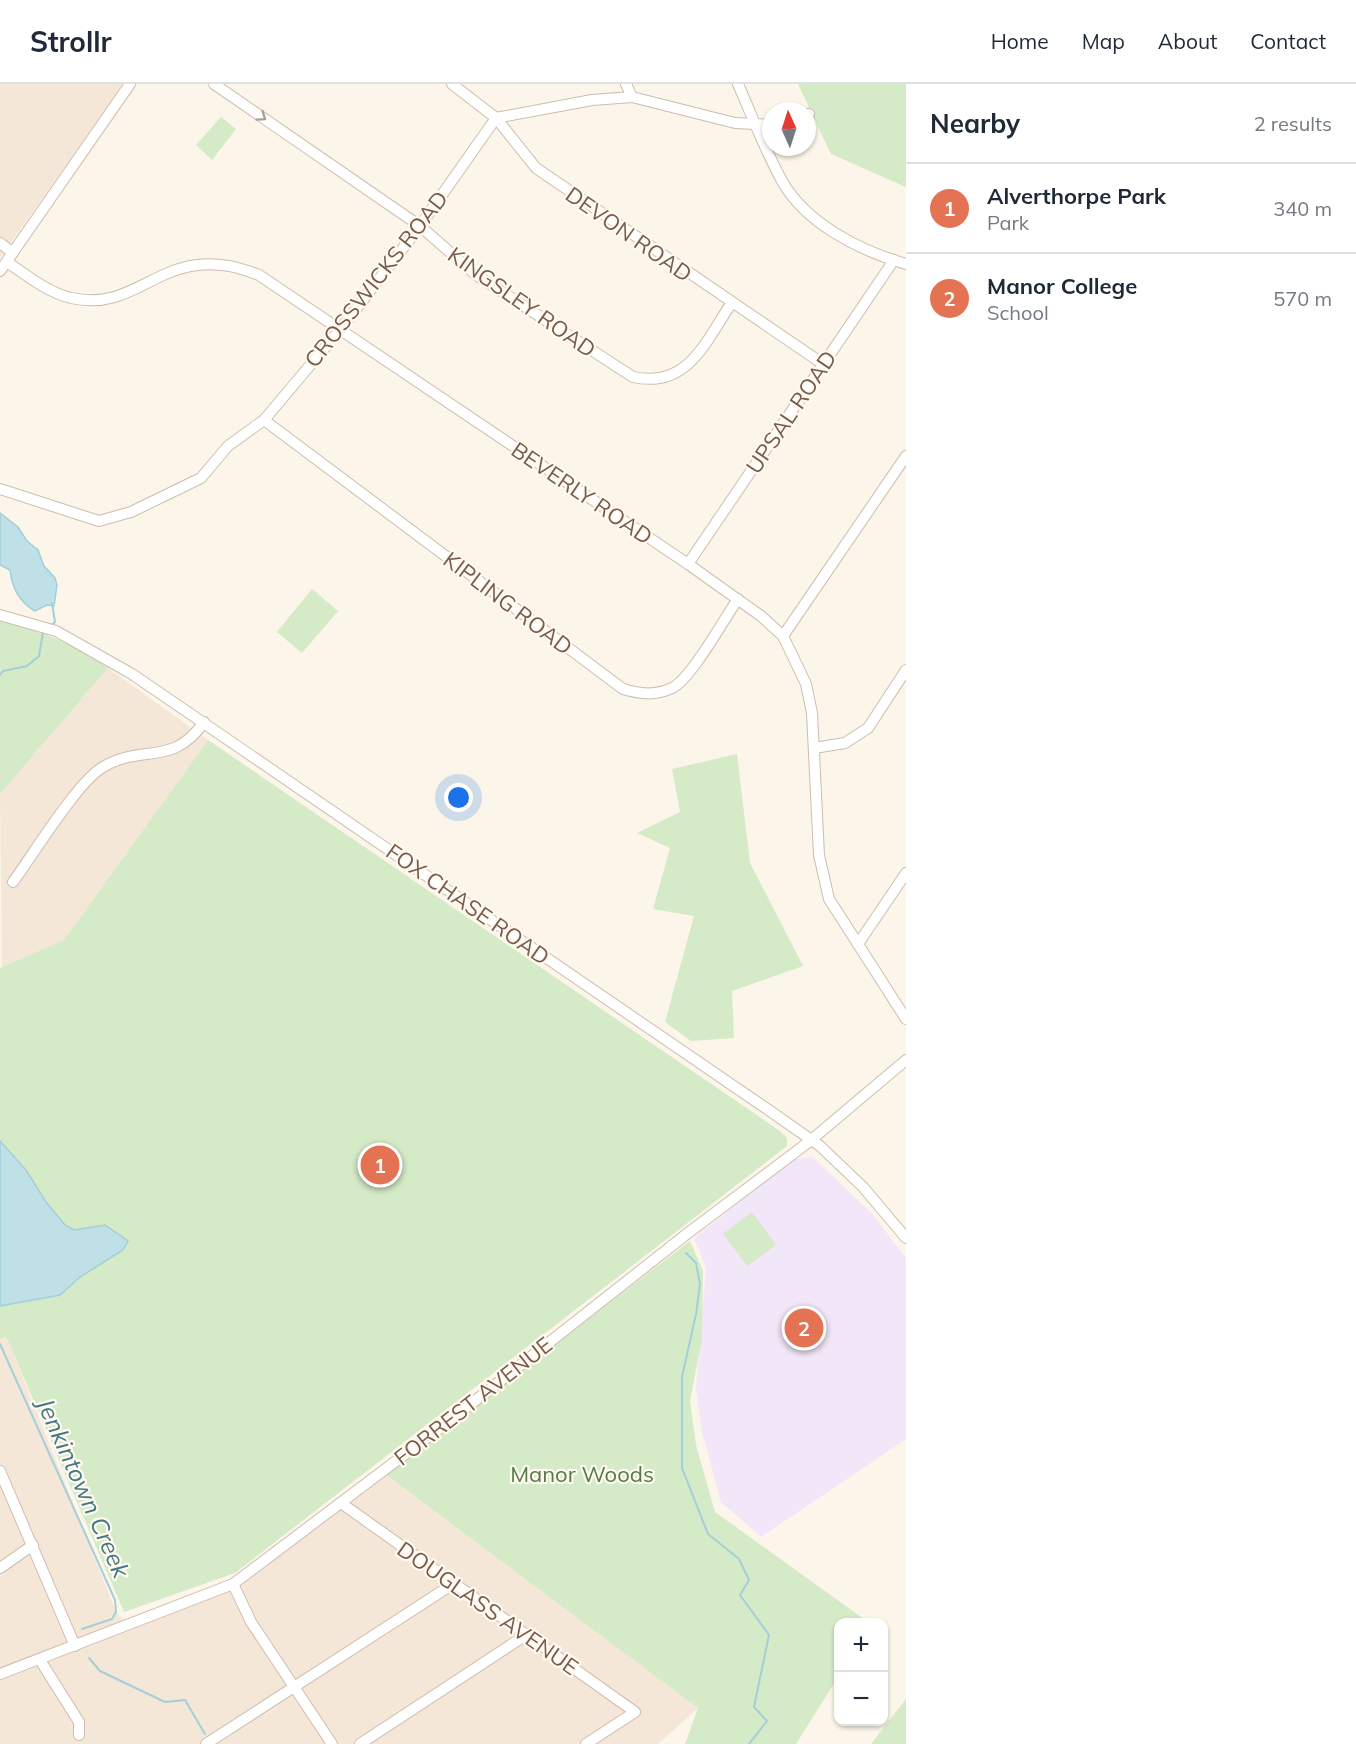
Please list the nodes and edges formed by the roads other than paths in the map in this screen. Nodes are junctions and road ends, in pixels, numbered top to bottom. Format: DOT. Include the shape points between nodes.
graph roads {
  1 [pos="130,84"];
  2 [pos="214,84"];
  3 [pos="452,84"];
  4 [pos="626,84"];
  5 [pos="738,84"];
  6 [pos="632,97"];
  7 [pos="496,118"];
  8 [pos="756,124"];
  9 [pos="762,124"];
  10 [pos="420,226"];
  11 [pos="0,243"];
  12 [pos="10,257"];
  13 [pos="894,260"];
  14 [pos="906,264"];
  15 [pos="0,271"];
  16 [pos="731,304"];
  17 [pos="339,331"];
  18 [pos="823,364"];
  19 [pos="264,420"];
  20 [pos="906,456"];
  21 [pos="0,489"];
  22 [pos="688,564"];
  23 [pos="738,599"];
  24 [pos="0,615"];
  25 [pos="783,636"];
  26 [pos="906,670"];
  27 [pos="204,723"];
  28 [pos="814,748"];
  29 [pos="906,873"];
  30 [pos="13,882"];
  31 [pos="858,944"];
  32 [pos="906,1019"];
  33 [pos="906,1060"];
  34 [pos="810,1141"];
  35 [pos="906,1238"];
  36 [pos="0,1471"];
  37 [pos="341,1503"];
  38 [pos="33,1545"];
  39 [pos="0,1568"];
  40 [pos="233,1584"];
  41 [pos="453,1584"];
  42 [pos="526,1635"];
  43 [pos="75,1646"];
  44 [pos="40,1660"];
  45 [pos="0,1674"];
  46 [pos="294,1686"];
  47 [pos="79,1735"];
  48 [pos="206,1744"];
  49 [pos="332,1744"];
  50 [pos="360,1744"];
  51 [pos="586,1744"];
  1 -- 12 [label="street"];
  2 -- 10 [label="street, KINGSLEY ROAD, one-way"];
  3 -- 7 [label="street, DEVON ROAD"];
  4 -- 6 [label="street"];
  5 -- 8 [label="street"];
  6 -- 7 [label="street" via="592,100"];
  6 -- 8 [label="street" via="735,123"];
  7 -- 10 [label="street, CROSSWICKS ROAD"];
  7 -- 16 [label="street, DEVON ROAD" via="536,168"];
  8 -- 9 [label="street"];
  8 -- 13 [label="street" via="783,182 804,208 857,247"];
  10 -- 16 [label="street, KINGSLEY ROAD" via="476,275 633,377 657,381 683,371"];
  10 -- 17 [label="street, CROSSWICKS ROAD"];
  11 -- 12 [label="street, BEVERLY ROAD"];
  12 -- 15 [label="street"];
  12 -- 17 [label="street, BEVERLY ROAD" via="54,292 94,300 133,292 195,265 229,265 259,275"];
  13 -- 14 [label="street"];
  13 -- 18 [label="street, UPSAL ROAD"];
  16 -- 18 [label="street, DEVON ROAD"];
  17 -- 19 [label="street, CROSSWICKS ROAD"];
  17 -- 22 [label="street, BEVERLY ROAD"];
  18 -- 22 [label="street, UPSAL ROAD"];
  19 -- 21 [label="street, CROSSWICKS ROAD" via="228,446 201,478 131,512 99,521"];
  19 -- 23 [label="street, KIPLING ROAD" via="623,689 640,694 674,687 687,675"];
  20 -- 25 [label="street"];
  22 -- 23 [label="street, BEVERLY ROAD"];
  23 -- 25 [label="street, BEVERLY ROAD"];
  24 -- 27 [label="street, FOX CHASE ROAD" via="56,631 115,663"];
  25 -- 28 [label="street, BEVERLY ROAD" via="806,684"];
  26 -- 28 [label="street" via="867,728 845,743"];
  27 -- 30 [label="street" via="193,738 178,748 122,758 102,767 83,784"];
  27 -- 34 [label="street, FOX CHASE ROAD"];
  28 -- 31 [label="street, BEVERLY ROAD" via="823,880 829,899"];
  29 -- 31 [label="street"];
  31 -- 32 [label="street, BEVERLY ROAD"];
  33 -- 34 [label="street, FORREST AVENUE"];
  34 -- 35 [label="street, FOX CHASE ROAD" via="863,1187"];
  34 -- 37 [label="street, FORREST AVENUE"];
  36 -- 38 [label="street"];
  37 -- 40 [label="street, FORREST AVENUE"];
  37 -- 41 [label="street, DOUGLASS AVENUE"];
  38 -- 39 [label="street"];
  38 -- 43 [label="street"];
  40 -- 43 [label="street, FORREST AVENUE"];
  40 -- 46 [label="street" via="251,1622"];
  41 -- 42 [label="street, DOUGLASS AVENUE"];
  41 -- 46 [label="street"];
  42 -- 50 [label="street"];
  42 -- 51 [label="street, DOUGLASS AVENUE" via="635,1712"];
  43 -- 44 [label="street, FORREST AVENUE"];
  44 -- 45 [label="street, FORREST AVENUE"];
  44 -- 47 [label="street" via="79,1722"];
  46 -- 48 [label="street"];
  46 -- 49 [label="street"];
}
